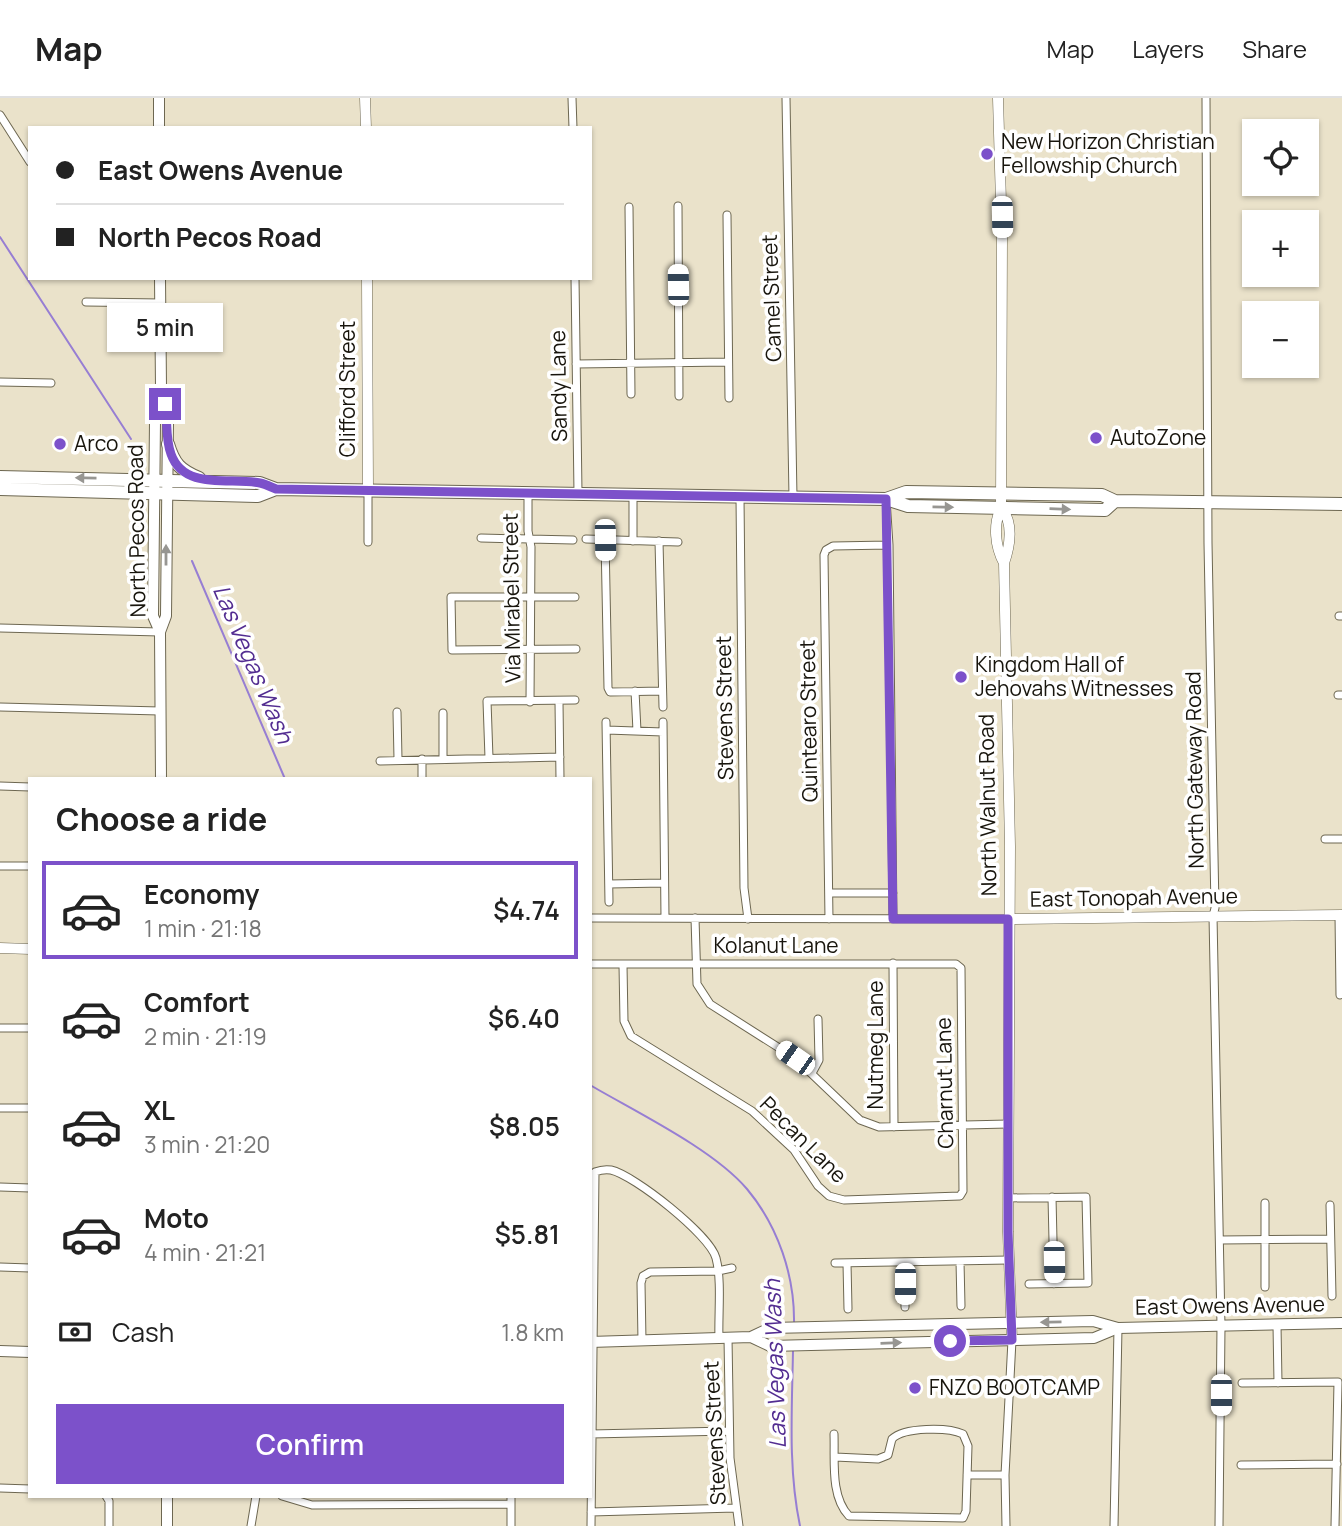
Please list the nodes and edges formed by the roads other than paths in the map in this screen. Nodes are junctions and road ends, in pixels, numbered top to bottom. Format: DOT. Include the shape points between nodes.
graph roads {
  1 [pos="159,98"];
  2 [pos="365,98"];
  3 [pos="572,98"];
  4 [pos="786,98"];
  5 [pos="998,98"];
  6 [pos="1206,98"];
  7 [pos="0,115"];
  8 [pos="159,126"];
  9 [pos="366,126"];
  10 [pos="573,126"];
  11 [pos="28,158"];
  12 [pos="677,206"];
  13 [pos="629,207"];
  14 [pos="727,215"];
  15 [pos="160,280"];
  16 [pos="367,280"];
  17 [pos="575,280"];
  18 [pos="86,302"];
  19 [pos="161,303"];
  20 [pos="728,362"];
  21 [pos="631,363"];
  22 [pos="679,363"];
  23 [pos="576,364"];
  24 [pos="0,382"];
  25 [pos="51,383"];
  26 [pos="162,388"];
  27 [pos="631,394"];
  28 [pos="679,396"];
  29 [pos="729,398"];
  30 [pos="168,444"];
  31 [pos="0,477"];
  32 [pos="206,481"];
  33 [pos="160,487"];
  34 [pos="0,489"];
  35 [pos="276,489"];
  36 [pos="368,490"];
  37 [pos="528,492"];
  38 [pos="578,493"];
  39 [pos="1001,493"];
  40 [pos="633,495"];
  41 [pos="740,497"];
  42 [pos="793,497"];
  43 [pos="886,499"];
  44 [pos="1115,501"];
  45 [pos="1210,503"];
  46 [pos="1342,504"];
  47 [pos="1001,508"];
  48 [pos="481,538"];
  49 [pos="529,538"];
  50 [pos="586,539"];
  51 [pos="573,540"];
  52 [pos="605,540"];
  53 [pos="634,541"];
  54 [pos="659,541"];
  55 [pos="368,542"];
  56 [pos="678,542"];
  57 [pos="889,545"];
  58 [pos="530,597"];
  59 [pos="575,597"];
  60 [pos="0,628"];
  61 [pos="160,632"];
  62 [pos="531,649"];
  63 [pos="576,649"];
  64 [pos="635,691"];
  65 [pos="662,691"];
  66 [pos="575,700"];
  67 [pos="530,702"];
  68 [pos="559,702"];
  69 [pos="0,707"];
  70 [pos="663,707"];
  71 [pos="160,711"];
  72 [pos="397,712"];
  73 [pos="443,713"];
  74 [pos="663,722"];
  75 [pos="637,731"];
  76 [pos="663,732"];
  77 [pos="560,757"];
  78 [pos="489,758"];
  79 [pos="422,759"];
  80 [pos="443,759"];
  81 [pos="398,760"];
  82 [pos="380,761"];
  83 [pos="161,777"];
  84 [pos="422,777"];
  85 [pos="560,777"];
  86 [pos="0,786"];
  87 [pos="28,787"];
  88 [pos="1325,839"];
  89 [pos="1342,839"];
  90 [pos="0,866"];
  91 [pos="28,866"];
  92 [pos="664,883"];
  93 [pos="609,884"];
  94 [pos="829,893"];
  95 [pos="893,893"];
  96 [pos="609,902"];
  97 [pos="1341,915"];
  98 [pos="1213,916"];
  99 [pos="592,918"];
  100 [pos="665,918"];
  101 [pos="695,918"];
  102 [pos="748,919"];
  103 [pos="829,919"];
  104 [pos="893,919"];
  105 [pos="1008,919"];
  106 [pos="0,948"];
  107 [pos="28,948"];
  108 [pos="893,963"];
  109 [pos="592,964"];
  110 [pos="696,964"];
  111 [pos="623,965"];
  112 [pos="961,968"];
  113 [pos="1340,995"];
  114 [pos="818,1019"];
  115 [pos="0,1028"];
  116 [pos="28,1028"];
  117 [pos="812,1073"];
  118 [pos="0,1108"];
  119 [pos="28,1108"];
  120 [pos="1008,1124"];
  121 [pos="964,1125"];
  122 [pos="894,1127"];
  123 [pos="0,1187"];
  124 [pos="28,1188"];
  125 [pos="960,1196"];
  126 [pos="1052,1197"];
  127 [pos="1008,1198"];
  128 [pos="1265,1203"];
  129 [pos="1330,1205"];
  130 [pos="1220,1240"];
  131 [pos="1265,1240"];
  132 [pos="1330,1240"];
  133 [pos="592,1242"];
  134 [pos="1009,1260"];
  135 [pos="960,1261"];
  136 [pos="905,1262"];
  137 [pos="835,1263"];
  138 [pos="847,1263"];
  139 [pos="0,1267"];
  140 [pos="28,1268"];
  141 [pos="732,1268"];
  142 [pos="718,1271"];
  143 [pos="1029,1284"];
  144 [pos="1054,1284"];
  145 [pos="1265,1287"];
  146 [pos="1332,1296"];
  147 [pos="961,1306"];
  148 [pos="905,1307"];
  149 [pos="848,1309"];
  150 [pos="1011,1322"];
  151 [pos="1342,1323"];
  152 [pos="1277,1325"];
  153 [pos="1222,1326"];
  154 [pos="1118,1328"];
  155 [pos="723,1338"];
  156 [pos="751,1338"];
  157 [pos="642,1340"];
  158 [pos="1012,1340"];
  159 [pos="592,1342"];
  160 [pos="0,1351"];
  161 [pos="28,1352"];
  162 [pos="1242,1383"];
  163 [pos="1278,1383"];
  164 [pos="729,1431"];
  165 [pos="592,1434"];
  166 [pos="834,1434"];
  167 [pos="835,1457"];
  168 [pos="1337,1464"];
  169 [pos="1241,1465"];
  170 [pos="967,1475"];
  171 [pos="1005,1475"];
  172 [pos="0,1488"];
  173 [pos="28,1489"];
  174 [pos="107,1498"];
  175 [pos="167,1498"];
  176 [pos="256,1498"];
  177 [pos="289,1498"];
  178 [pos="355,1498"];
  179 [pos="591,1498"];
  180 [pos="433,1500"];
  181 [pos="511,1500"];
  182 [pos="355,1505"];
  183 [pos="735,1508"];
  184 [pos="591,1512"];
  185 [pos="109,1526"];
  186 [pos="167,1526"];
  187 [pos="251,1526"];
  188 [pos="511,1526"];
  189 [pos="591,1526"];
  190 [pos="739,1526"];
  191 [pos="1006,1526"];
  192 [pos="1114,1526"];
  193 [pos="1219,1526"];
  194 [pos="1335,1526"];
  1 -- 8 [label="main road"];
  2 -- 9 [label="street"];
  3 -- 10 [label="street"];
  4 -- 42 [label="street, Camel Street"];
  5 -- 39 [label="street, North Walnut Road"];
  6 -- 45 [label="street, North Gateway Road"];
  7 -- 11 [label="street"];
  12 -- 22 [label="street"];
  13 -- 21 [label="street"];
  14 -- 20 [label="street"];
  15 -- 19 [label="main road, North Pecos Road"];
  16 -- 36 [label="street, Clifford Street"];
  17 -- 23 [label="street, Sandy Lane"];
  18 -- 19 [label="street"];
  19 -- 26 [label="main road, North Pecos Road"];
  20 -- 22 [label="street"];
  20 -- 29 [label="street"];
  21 -- 22 [label="street"];
  21 -- 23 [label="street"];
  21 -- 27 [label="street"];
  22 -- 28 [label="street"];
  23 -- 38 [label="street, Sandy Lane"];
  24 -- 25 [label="street"];
  26 -- 30 [label="main road, North Pecos Road"];
  26 -- 33 [label="main road, North Pecos Road" via="155,421"];
  30 -- 32 [label="main road" via="178,468"];
  30 -- 33 [label="main road, North Pecos Road"];
  33 -- 31 [label="main road, one-way"];
  32 -- 33 [label="main road"];
  32 -- 35 [label="main road" via="260,483"];
  33 -- 34 [label="main road"];
  33 -- 35 [label="main road" via="258,495"];
  33 -- 61 [label="main road, North Pecos Road" via="166,617"];
  35 -- 36 [label="main road"];
  36 -- 37 [label="main road"];
  36 -- 55 [label="street, Clifford Street"];
  37 -- 38 [label="main road"];
  37 -- 49 [label="street, Via Mirabel Street"];
  38 -- 40 [label="main road"];
  39 -- 43 [label="main road" via="906,492"];
  39 -- 44 [label="main road" via="1102,495"];
  39 -- 47 [label="street, North Walnut Road"];
  40 -- 41 [label="main road"];
  40 -- 53 [label="street"];
  41 -- 42 [label="main road"];
  41 -- 102 [label="street, Stevens Street"];
  42 -- 43 [label="main road"];
  43 -- 47 [label="main road, one-way" via="908,506"];
  43 -- 57 [label="street"];
  44 -- 45 [label="main road"];
  47 -- 44 [label="main road, one-way" via="1105,510"];
  45 -- 46 [label="main road"];
  45 -- 98 [label="street, North Gateway Road"];
  47 -- 105 [label="street, North Walnut Road" via="1009,520 1004,563"];
  48 -- 49 [label="street"];
  49 -- 51 [label="street"];
  49 -- 58 [label="street, Via Mirabel Street"];
  50 -- 52 [label="street"];
  52 -- 53 [label="street"];
  52 -- 64 [label="street" via="608,688 610,692"];
  53 -- 54 [label="street"];
  54 -- 56 [label="street"];
  54 -- 65 [label="street"];
  57 -- 94 [label="street, Quintearo Street" via="833,546 824,555"];
  57 -- 95 [label="street"];
  58 -- 59 [label="street"];
  58 -- 62 [label="street, Via Mirabel Street"];
  58 -- 62 [label="street" via="451,597 452,650"];
  60 -- 61 [label="street"];
  61 -- 71 [label="main road, North Pecos Road"];
  62 -- 63 [label="street"];
  62 -- 67 [label="street, Via Mirabel Street"];
  64 -- 65 [label="street"];
  64 -- 75 [label="street"];
  65 -- 70 [label="street"];
  66 -- 68 [label="street"];
  67 -- 68 [label="street"];
  67 -- 78 [label="street" via="487,701"];
  68 -- 77 [label="street"];
  69 -- 71 [label="street"];
  71 -- 83 [label="main road, North Pecos Road"];
  72 -- 81 [label="street"];
  73 -- 80 [label="street"];
  74 -- 76 [label="street"];
  75 -- 76 [label="street"];
  75 -- 93 [label="street" via="606,726"];
  76 -- 92 [label="street"];
  77 -- 78 [label="street"];
  77 -- 85 [label="street"];
  78 -- 80 [label="street"];
  79 -- 80 [label="street"];
  79 -- 81 [label="street"];
  79 -- 84 [label="street"];
  81 -- 82 [label="street"];
  86 -- 87 [label="street"];
  88 -- 89 [label="street"];
  90 -- 91 [label="street"];
  92 -- 93 [label="street"];
  92 -- 100 [label="street"];
  93 -- 96 [label="street"];
  94 -- 95 [label="street"];
  94 -- 103 [label="street, Quintearo Street"];
  95 -- 104 [label="street"];
  97 -- 98 [label="street, East Tonopah Avenue"];
  97 -- 113 [label="street"];
  98 -- 105 [label="street, East Tonopah Avenue"];
  98 -- 130 [label="street, North Gateway Road"];
  99 -- 100 [label="street, East Tonopah Avenue"];
  100 -- 101 [label="street, East Tonopah Avenue"];
  101 -- 102 [label="street, East Tonopah Avenue"];
  101 -- 110 [label="street"];
  102 -- 103 [label="street, East Tonopah Avenue"];
  103 -- 104 [label="street, East Tonopah Avenue"];
  104 -- 105 [label="street, East Tonopah Avenue"];
  105 -- 120 [label="street, North Walnut Road"];
  106 -- 107 [label="street"];
  108 -- 110 [label="street, Kolanut Lane"];
  108 -- 112 [label="street, Kolanut Lane" via="950,963"];
  108 -- 122 [label="street, Nutmeg Lane"];
  109 -- 111 [label="street, Kolanut Lane"];
  110 -- 111 [label="street, Kolanut Lane"];
  110 -- 117 [label="street" via="697,984 710,1004 770,1040"];
  111 -- 125 [label="street, Pecan Lane" via="624,1021 631,1036 752,1111 794,1150 829,1196 844,1200"];
  112 -- 121 [label="street, Charnut Lane"];
  114 -- 117 [label="street" via="819,1060"];
  115 -- 116 [label="street"];
  117 -- 122 [label="street" via="860,1120"];
  118 -- 119 [label="street"];
  120 -- 121 [label="street"];
  120 -- 127 [label="street, North Walnut Road"];
  121 -- 122 [label="street"];
  121 -- 125 [label="street, Charnut Lane" via="964,1191"];
  123 -- 124 [label="street"];
  126 -- 127 [label="street"];
  126 -- 144 [label="street"];
  126 -- 144 [label="street" via="1086,1197 1088,1258 1088,1283"];
  127 -- 134 [label="street, North Walnut Road"];
  128 -- 131 [label="street"];
  129 -- 132 [label="street"];
  130 -- 131 [label="street"];
  130 -- 153 [label="street, North Gateway Road"];
  131 -- 132 [label="street"];
  131 -- 145 [label="street"];
  132 -- 146 [label="street"];
  133 -- 142 [label="street, Stevens Street" via="595,1172 611,1170 658,1198 703,1237 712,1248"];
  134 -- 135 [label="street"];
  134 -- 150 [label="street, North Walnut Road"];
  135 -- 136 [label="street"];
  135 -- 147 [label="street"];
  136 -- 138 [label="street"];
  136 -- 148 [label="street"];
  137 -- 138 [label="street"];
  138 -- 149 [label="street"];
  139 -- 140 [label="street"];
  141 -- 142 [label="street"];
  142 -- 155 [label="street, Stevens Street"];
  142 -- 157 [label="street" via="650,1272 643,1276"];
  143 -- 144 [label="street"];
  154 -- 150 [label="main road, East Owens Avenue, one-way" via="1093,1321"];
  150 -- 156 [label="main road, East Owens Avenue" via="770,1328"];
  150 -- 158 [label="street, North Walnut Road"];
  151 -- 152 [label="main road, East Owens Avenue"];
  152 -- 153 [label="main road, East Owens Avenue"];
  152 -- 163 [label="street"];
  153 -- 154 [label="main road, East Owens Avenue"];
  153 -- 193 [label="street, North Gateway Road"];
  154 -- 158 [label="main road, East Owens Avenue" via="1094,1338"];
  154 -- 192 [label="street"];
  155 -- 156 [label="main road, East Owens Avenue"];
  155 -- 157 [label="main road, East Owens Avenue"];
  155 -- 164 [label="street, Stevens Street"];
  156 -- 158 [label="main road, East Owens Avenue, one-way" via="770,1346"];
  157 -- 159 [label="main road, East Owens Avenue"];
  158 -- 171 [label="street"];
  160 -- 161 [label="main road"];
  162 -- 163 [label="street"];
  163 -- 168 [label="street" via="1338,1382"];
  164 -- 165 [label="street"];
  164 -- 183 [label="street, Stevens Street"];
  166 -- 167 [label="street"];
  167 -- 170 [label="street" via="877,1459 888,1455 892,1439 903,1431 955,1430 966,1439"];
  167 -- 170 [label="street" via="840,1507 849,1516 963,1518"];
  168 -- 169 [label="street"];
  168 -- 194 [label="street"];
  170 -- 171 [label="street"];
  171 -- 191 [label="street"];
  172 -- 173 [label="street"];
  174 -- 185 [label="street"];
  175 -- 186 [label="main road"];
  176 -- 187 [label="street"];
  177 -- 182 [label="street" via="312,1505"];
  178 -- 182 [label="street"];
  179 -- 184 [label="street"];
  180 -- 181 [label="street"];
  180 -- 182 [label="street"];
  181 -- 188 [label="street"];
  183 -- 184 [label="street"];
  183 -- 190 [label="street, Stevens Street"];
  184 -- 189 [label="street"];
}
